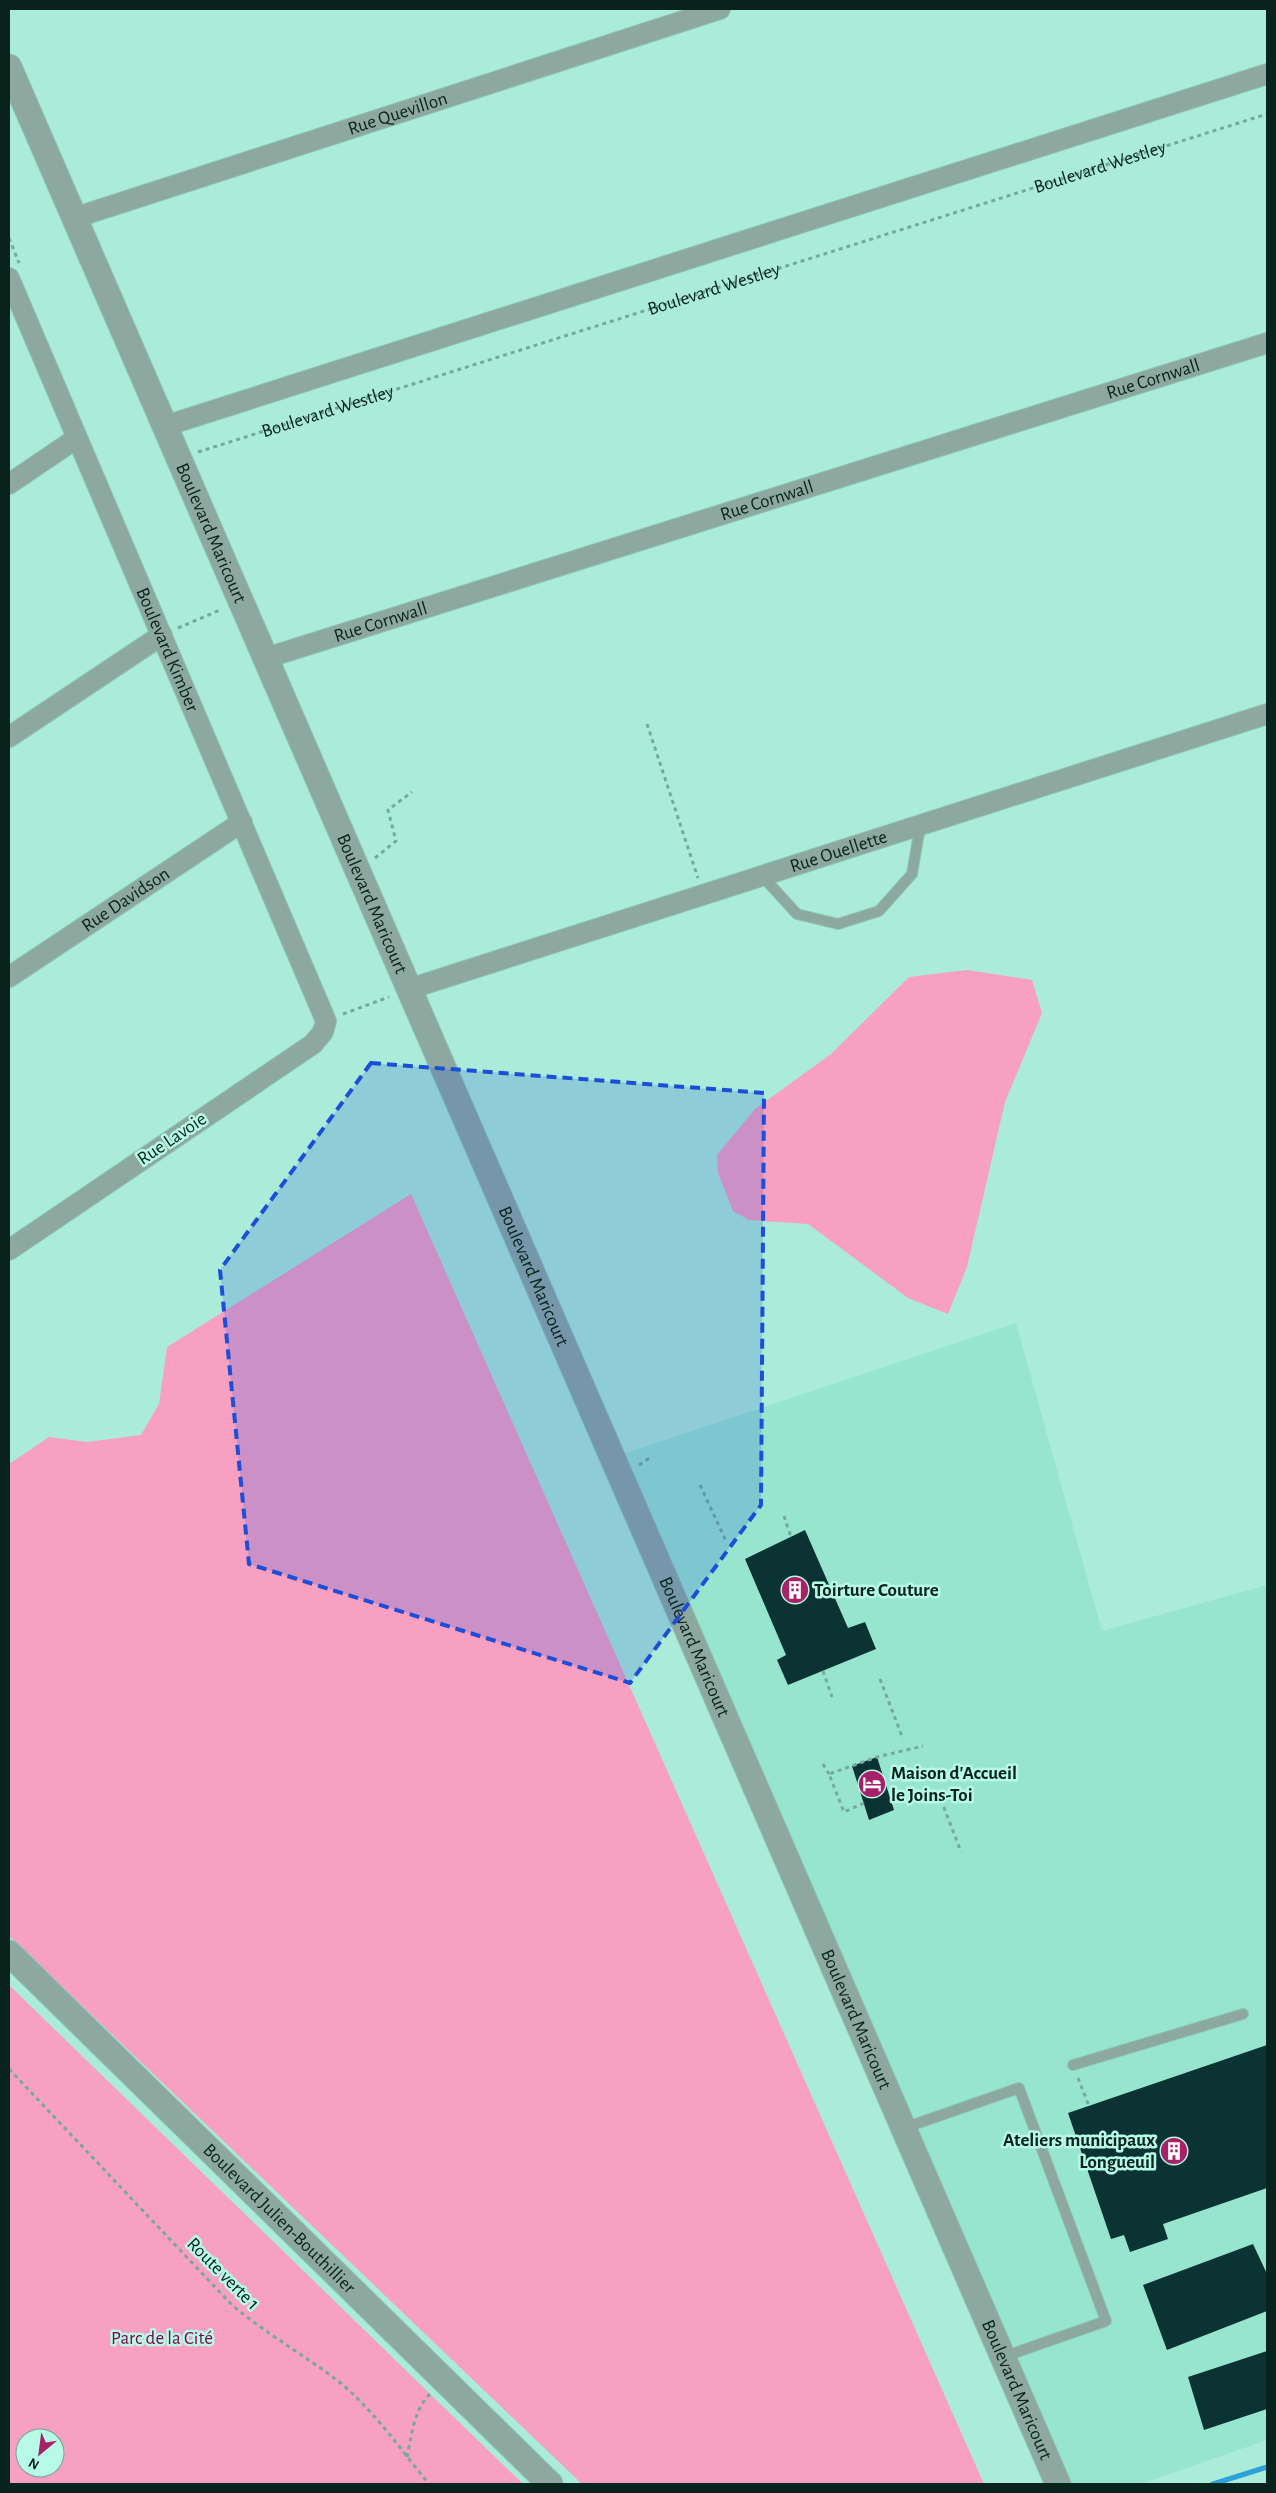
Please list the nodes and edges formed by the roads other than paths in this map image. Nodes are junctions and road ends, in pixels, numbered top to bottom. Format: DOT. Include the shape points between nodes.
graph roads {
  1 [pos="720,9"];
  2 [pos="9,67"];
  3 [pos="1267,74"];
  4 [pos="74,218"];
  5 [pos="9,278"];
  6 [pos="1267,343"];
  7 [pos="165,426"];
  8 [pos="77,438"];
  9 [pos="9,484"];
  10 [pos="169,632"];
  11 [pos="266,658"];
  12 [pos="1267,714"];
  13 [pos="9,737"];
  14 [pos="242,822"];
  15 [pos="920,827"];
  16 [pos="763,877"];
  17 [pos="9,977"];
  18 [pos="409,989"];
  19 [pos="334,1018"];
  20 [pos="9,1250"];
  21 [pos="9,1953"];
  22 [pos="1243,2014"];
  23 [pos="1073,2065"];
  24 [pos="904,2128"];
  25 [pos="1003,2357"];
  26 [pos="550,2484"];
  27 [pos="1058,2484"];
  1 -- 4 [label="street, Rue Quevillon"];
  2 -- 4 [label="street, Boulevard Maricourt"];
  3 -- 7 [label="street, Boulevard Westley"];
  4 -- 7 [label="street, Boulevard Maricourt"];
  5 -- 8 [label="street, Boulevard Kimber"];
  6 -- 11 [label="street, Rue Cornwall"];
  7 -- 11 [label="street, Boulevard Maricourt"];
  8 -- 9 [label="street"];
  8 -- 10 [label="street, Boulevard Kimber"];
  10 -- 13 [label="street"];
  10 -- 14 [label="street, Boulevard Kimber"];
  11 -- 18 [label="street, Boulevard Maricourt"];
  12 -- 15 [label="street, Rue Ouellette"];
  14 -- 17 [label="street, Rue Davidson"];
  14 -- 19 [label="street, Boulevard Kimber"];
  15 -- 16 [label="street, Rue Ouellette"];
  15 -- 16 [label="lane" via="912,874 880,911 838,924 797,914"];
  16 -- 18 [label="street, Rue Ouellette"];
  18 -- 24 [label="street, Boulevard Maricourt"];
  19 -- 20 [label="street, Rue Lavoie" via="313,1044"];
  21 -- 26 [label="street, Boulevard Julien-Bouthillier"];
  22 -- 23 [label="lane"];
  24 -- 25 [label="street, Boulevard Maricourt"];
  24 -- 25 [label="lane" via="1019,2088 1106,2321"];
  25 -- 27 [label="street, Boulevard Maricourt"];
}
